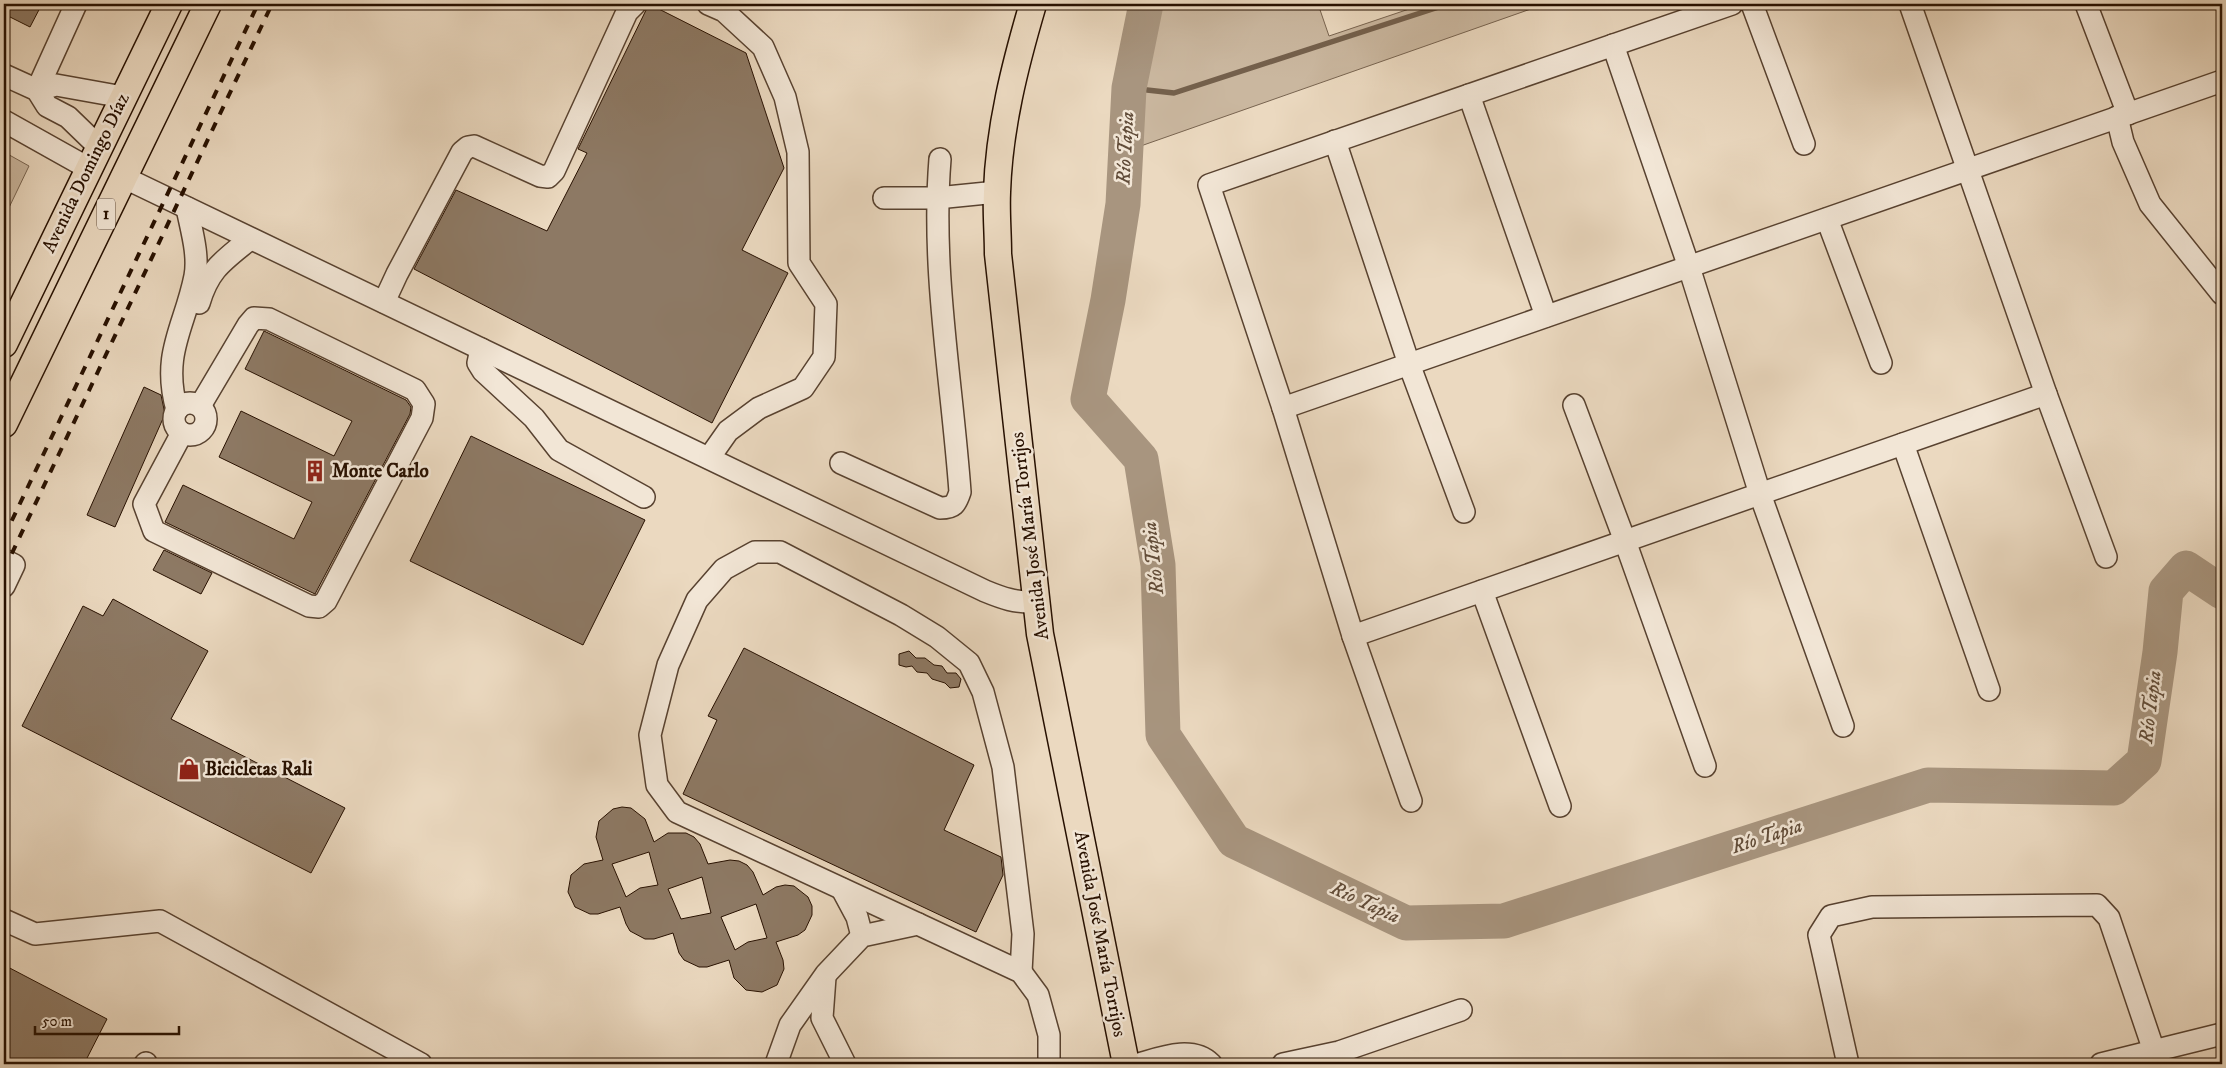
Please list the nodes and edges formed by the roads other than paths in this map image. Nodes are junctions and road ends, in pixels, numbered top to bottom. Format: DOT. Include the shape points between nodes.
graph roads {
  1 [pos="76,4"];
  2 [pos="169,4"];
  3 [pos="208,4"];
  4 [pos="635,4"];
  5 [pos="708,4"];
  6 [pos="1033,4"];
  7 [pos="1732,4"];
  8 [pos="1752,4"];
  9 [pos="1910,4"];
  10 [pos="2086,4"];
  11 [pos="1613,45"];
  12 [pos="4,75"];
  13 [pos="2222,81"];
  14 [pos="37,90"];
  15 [pos="1469,95"];
  16 [pos="123,96"];
  17 [pos="2123,116"];
  18 [pos="4,121"];
  19 [pos="1335,141"];
  20 [pos="1804,144"];
  21 [pos="93,157"];
  22 [pos="940,159"];
  23 [pos="1968,169"];
  24 [pos="123,178"];
  25 [pos="997,192"];
  26 [pos="884,198"];
  27 [pos="937,198"];
  28 [pos="187,208"];
  29 [pos="1827,219"];
  30 [pos="250,239"];
  31 [pos="1689,267"];
  32 [pos="2222,294"];
  33 [pos="384,302"];
  34 [pos="1546,316"];
  35 [pos="4,344"];
  36 [pos="481,349"];
  37 [pos="1880,363"];
  38 [pos="1409,364"];
  39 [pos="2046,394"];
  40 [pos="1574,405"];
  41 [pos="189,406"];
  42 [pos="1283,408"];
  43 [pos="4,424"];
  44 [pos="182,433"];
  45 [pos="1903,444"];
  46 [pos="709,458"];
  47 [pos="841,463"];
  48 [pos="1760,494"];
  49 [pos="644,497"];
  50 [pos="1464,512"];
  51 [pos="1625,541"];
  52 [pos="2106,557"];
  53 [pos="4,560"];
  54 [pos="4,586"];
  55 [pos="1482,591"];
  56 [pos="1035,602"];
  57 [pos="1353,636"];
  58 [pos="1989,690"];
  59 [pos="1842,726"];
  60 [pos="1704,766"];
  61 [pos="1411,801"];
  62 [pos="1560,806"];
  63 [pos="842,888"];
  64 [pos="4,920"];
  65 [pos="918,924"];
  66 [pos="862,936"];
  67 [pos="1021,972"];
  68 [pos="826,974"];
  69 [pos="1460,1010"];
  70 [pos="2222,1034"];
  71 [pos="2154,1051"];
  72 [pos="421,1064"];
  73 [pos="776,1064"];
  74 [pos="845,1064"];
  75 [pos="1049,1064"];
  76 [pos="1126,1064"];
  77 [pos="1139,1064"];
  78 [pos="1211,1064"];
  79 [pos="1283,1064"];
  80 [pos="1848,1064"];
  81 [pos="2101,1064"];
  1 -- 14 [label="street"];
  2 -- 16 [label="main road, Avenida Domingo Díaz / 1"];
  3 -- 24 [label="main road, Avenida Domingo Díaz / 1"];
  4 -- 33 [label="street" via="627,12 554,171 548,177 540,176 474,146 468,147 462,152"];
  5 -- 46 [label="street" via="724,11 763,47 785,97 798,152 799,263 826,304 824,357 803,388 759,408 728,431"];
  6 -- 25 [label="main road, Avenida José María Torrijos" via="1007,104"];
  7 -- 11 [label="street"];
  8 -- 20 [label="street"];
  9 -- 23 [label="street"];
  10 -- 17 [label="street"];
  11 -- 15 [label="street"];
  11 -- 31 [label="street"];
  12 -- 14 [label="street"];
  13 -- 17 [label="street"];
  14 -- 16 [label="street" via="56,85"];
  14 -- 21 [label="street" via="47,106 68,117"];
  15 -- 19 [label="street"];
  15 -- 34 [label="street"];
  16 -- 21 [label="main road, Avenida Domingo Díaz / 1"];
  17 -- 23 [label="street"];
  17 -- 32 [label="street" via="2123,142 2150,204"];
  18 -- 21 [label="street"];
  19 -- 38 [label="street"];
  19 -- 42 [label="street" via="1209,185"];
  21 -- 35 [label="main road, Avenida Domingo Díaz / 1"];
  22 -- 27 [label="street"];
  23 -- 29 [label="street"];
  23 -- 39 [label="street"];
  24 -- 28 [label="street"];
  24 -- 43 [label="main road, Avenida Domingo Díaz / 1"];
  25 -- 27 [label="street"];
  25 -- 56 [label="main road, Avenida José María Torrijos" via="998,254"];
  26 -- 27 [label="street"];
  27 -- 47 [label="street" via="941,316 960,492 956,504 940,508"];
  28 -- 30 [label="street"];
  28 -- 41 [label="street" via="195,248 196,274 171,362"];
  29 -- 31 [label="street"];
  29 -- 37 [label="street"];
  30 -- 33 [label="street"];
  30 -- 41 [label="street" via="215,267 202,291 184,350"];
  31 -- 34 [label="street"];
  31 -- 48 [label="street"];
  33 -- 36 [label="street"];
  34 -- 38 [label="street"];
  36 -- 46 [label="street"];
  36 -- 49 [label="street" via="478,363 482,372 534,418 559,450"];
  38 -- 42 [label="street"];
  38 -- 50 [label="street"];
  39 -- 45 [label="street"];
  39 -- 52 [label="street"];
  40 -- 51 [label="street"];
  41 -- 44 [label="street" via="174,420"];
  41 -- 44 [label="street" via="205,415 205,425 198,433"];
  41 -- 44 [label="street" via="254,318 269,318 415,390 424,404 422,418 326,601 319,607 309,606 154,530 144,504"];
  42 -- 57 [label="street"];
  45 -- 48 [label="street"];
  45 -- 58 [label="street"];
  46 -- 56 [label="street" via="985,591 1006,600"];
  48 -- 51 [label="street"];
  48 -- 59 [label="street"];
  51 -- 55 [label="street"];
  51 -- 60 [label="street"];
  53 -- 54 [label="street" via="14,565"];
  55 -- 57 [label="street"];
  55 -- 62 [label="street"];
  56 -- 76 [label="main road, Avenida José María Torrijos"];
  57 -- 61 [label="street"];
  63 -- 65 [label="street"];
  63 -- 66 [label="street" via="858,917"];
  63 -- 67 [label="street" via="677,812 657,785 650,735 668,665 697,600 724,569 755,552 780,552 867,597 937,637 969,663 983,692 1003,767 1023,934"];
  64 -- 72 [label="street" via="35,934 160,920"];
  65 -- 66 [label="street"];
  65 -- 67 [label="street"];
  66 -- 68 [label="street"];
  67 -- 75 [label="street" via="1038,995 1049,1035"];
  68 -- 73 [label="street" via="790,1025"];
  68 -- 74 [label="street" via="822,1018"];
  69 -- 79 [label="street" via="1339,1052"];
  70 -- 71 [label="street"];
  71 -- 80 [label="street" via="2108,918 2097,905 1872,907 1831,916 1819,935"];
  71 -- 81 [label="street"];
  77 -- 78 [label="street" via="1177,1054 1207,1060"];
}
